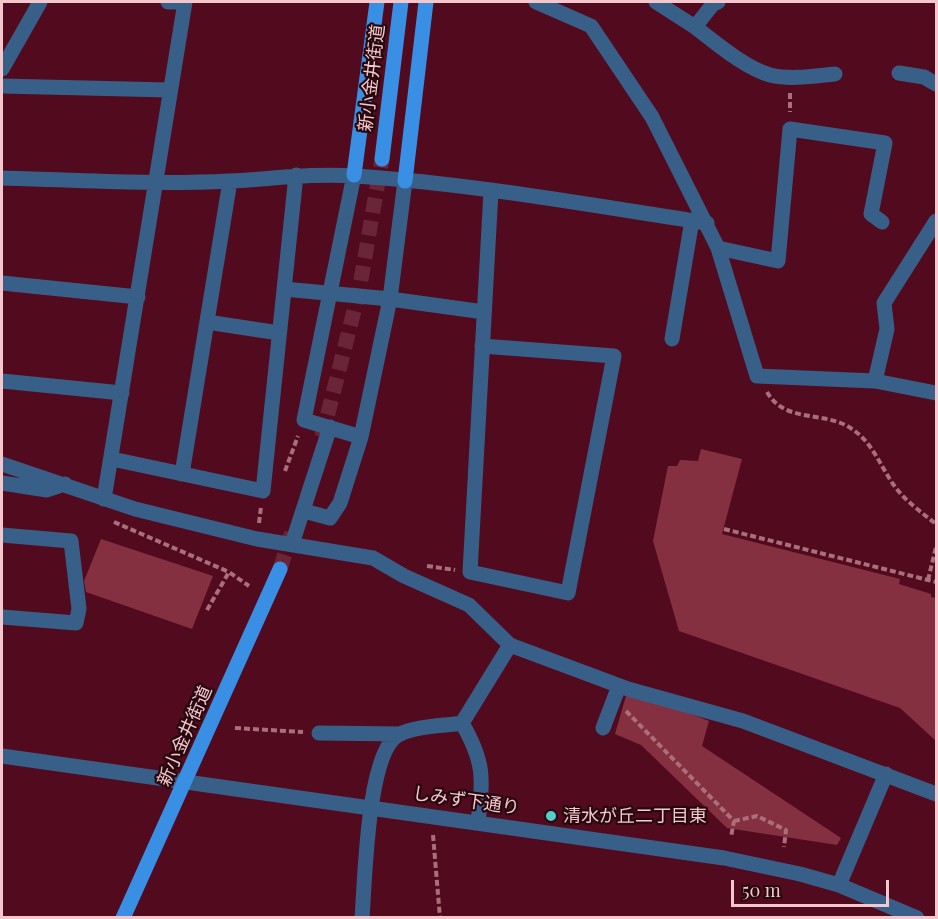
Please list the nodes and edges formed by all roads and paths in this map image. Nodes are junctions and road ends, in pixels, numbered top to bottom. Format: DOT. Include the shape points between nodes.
graph roads {
  1 [pos="40,2"];
  2 [pos="168,2"];
  3 [pos="185,2"];
  4 [pos="377,2"];
  5 [pos="401,2"];
  6 [pos="426,2"];
  7 [pos="536,2"];
  8 [pos="656,2"];
  9 [pos="718,2"];
  10 [pos="696,27"];
  11 [pos="2,69"];
  12 [pos="899,73"];
  13 [pos="835,74"];
  14 [pos="789,77"];
  15 [pos="936,84"];
  16 [pos="2,86"];
  17 [pos="170,90"];
  18 [pos="790,129"];
  19 [pos="382,159"];
  20 [pos="296,175"];
  21 [pos="354,175"];
  22 [pos="2,178"];
  23 [pos="230,181"];
  24 [pos="405,181"];
  25 [pos="156,183"];
  26 [pos="491,191"];
  27 [pos="699,221"];
  28 [pos="936,221"];
  29 [pos="882,222"];
  30 [pos="718,248"];
  31 [pos="2,283"];
  32 [pos="284,289"];
  33 [pos="332,294"];
  34 [pos="138,297"];
  35 [pos="390,299"];
  36 [pos="484,312"];
  37 [pos="207,322"];
  38 [pos="279,333"];
  39 [pos="672,339"];
  40 [pos="482,346"];
  41 [pos="757,376"];
  42 [pos="2,381"];
  43 [pos="874,381"];
  44 [pos="122,393"];
  45 [pos="936,393"];
  46 [pos="304,420"];
  47 [pos="330,427"];
  48 [pos="361,437"];
  49 [pos="111,459"];
  50 [pos="2,464"];
  51 [pos="182,474"];
  52 [pos="282,479"];
  53 [pos="2,483"];
  54 [pos="65,484"];
  55 [pos="263,491"];
  56 [pos="104,499"];
  57 [pos="304,512"];
  58 [pos="105,518"];
  59 [pos="936,524"];
  60 [pos="724,529"];
  61 [pos="2,535"];
  62 [pos="257,539"];
  63 [pos="292,544"];
  64 [pos="936,547"];
  65 [pos="280,569"];
  66 [pos="228,572"];
  67 [pos="928,580"];
  68 [pos="936,582"];
  69 [pos="249,585"];
  70 [pos="207,610"];
  71 [pos="2,617"];
  72 [pos="510,645"];
  73 [pos="619,686"];
  74 [pos="612,704"];
  75 [pos="462,723"];
  76 [pos="603,728"];
  77 [pos="235,729"];
  78 [pos="319,733"];
  79 [pos="401,734"];
  80 [pos="2,756"];
  81 [pos="886,774"];
  82 [pos="186,781"];
  83 [pos="936,794"];
  84 [pos="372,807"];
  85 [pos="432,816"];
  86 [pos="734,821"];
  87 [pos="478,822"];
  88 [pos="730,837"];
  89 [pos="784,847"];
  90 [pos="839,885"];
  91 [pos="123,918"];
  92 [pos="362,918"];
  93 [pos="440,918"];
  94 [pos="917,918"];
  1 -- 11 [label="street"];
  2 -- 3 [label="street"];
  3 -- 17 [label="street"];
  4 -- 21 [label="main road"];
  5 -- 19 [label="main road, 新小金井街道"];
  6 -- 24 [label="main road"];
  7 -- 27 [label="street" via="591,26 652,117"];
  8 -- 10 [label="street"];
  9 -- 10 [label="street"];
  10 -- 14 [label="street" via="727,52 768,74"];
  12 -- 15 [label="street" via="924,77"];
  13 -- 14 [label="street"];
  14 -- 18 [label="path"];
  16 -- 17 [label="street"];
  17 -- 25 [label="street"];
  18 -- 29 [label="street" via="885,142 871,214"];
  18 -- 30 [label="street" via="778,261"];
  20 -- 21 [label="street"];
  20 -- 23 [label="street"];
  20 -- 32 [label="street"];
  21 -- 24 [label="street"];
  21 -- 33 [label="street"];
  22 -- 25 [label="street"];
  23 -- 25 [label="street"];
  23 -- 37 [label="street"];
  24 -- 26 [label="street"];
  24 -- 35 [label="street"];
  25 -- 34 [label="street"];
  26 -- 27 [label="street"];
  26 -- 36 [label="street"];
  27 -- 30 [label="street"];
  27 -- 39 [label="street"];
  28 -- 43 [label="street" via="884,303 887,329"];
  30 -- 41 [label="street"];
  31 -- 34 [label="street"];
  32 -- 33 [label="street"];
  32 -- 38 [label="street"];
  33 -- 35 [label="street"];
  33 -- 46 [label="street"];
  34 -- 44 [label="street"];
  35 -- 36 [label="street"];
  35 -- 48 [label="street"];
  36 -- 40 [label="street"];
  37 -- 38 [label="street"];
  37 -- 51 [label="street"];
  38 -- 55 [label="street"];
  40 -- 40 [label="street" via="470,572 568,593 614,356"];
  41 -- 43 [label="street"];
  41 -- 59 [label="path" via="776,406 852,428 867,442 894,486"];
  42 -- 44 [label="street"];
  43 -- 45 [label="street"];
  44 -- 49 [label="street"];
  46 -- 47 [label="street"];
  46 -- 52 [label="path"];
  47 -- 48 [label="street"];
  47 -- 57 [label="street"];
  48 -- 57 [label="street" via="340,504 330,518"];
  49 -- 51 [label="street"];
  49 -- 56 [label="street"];
  50 -- 54 [label="street"];
  51 -- 55 [label="street"];
  53 -- 54 [label="street" via="47,490"];
  54 -- 56 [label="street"];
  55 -- 62 [label="path"];
  56 -- 62 [label="street"];
  57 -- 63 [label="street"];
  58 -- 66 [label="path"];
  60 -- 67 [label="path"];
  61 -- 71 [label="street" via="71,541 79,609 76,623"];
  62 -- 63 [label="street"];
  63 -- 72 [label="street" via="373,558 469,605"];
  64 -- 67 [label="path"];
  65 -- 82 [label="main road, 新小金井街道"];
  66 -- 69 [label="path"];
  66 -- 70 [label="path"];
  67 -- 68 [label="path"];
  72 -- 73 [label="street"];
  72 -- 75 [label="street"];
  73 -- 74 [label="street"];
  73 -- 81 [label="street" via="743,721"];
  74 -- 76 [label="street"];
  74 -- 86 [label="path" via="627,711"];
  75 -- 79 [label="street"];
  75 -- 87 [label="street" via="478,751 482,783"];
  77 -- 78 [label="path"];
  78 -- 79 [label="street"];
  79 -- 84 [label="street" via="384,751"];
  80 -- 82 [label="street, しみず下通り"];
  81 -- 83 [label="street"];
  81 -- 90 [label="street"];
  82 -- 84 [label="street, しみず下通り"];
  82 -- 91 [label="main road, 新小金井街道"];
  84 -- 85 [label="street, しみず下通り"];
  84 -- 92 [label="street"];
  85 -- 87 [label="street, しみず下通り"];
  85 -- 93 [label="path"];
  86 -- 88 [label="path"];
  86 -- 89 [label="path" via="757,816 786,830"];
  87 -- 90 [label="street, しみず下通り" via="724,858"];
  90 -- 94 [label="street, しみず下通り"];
}
